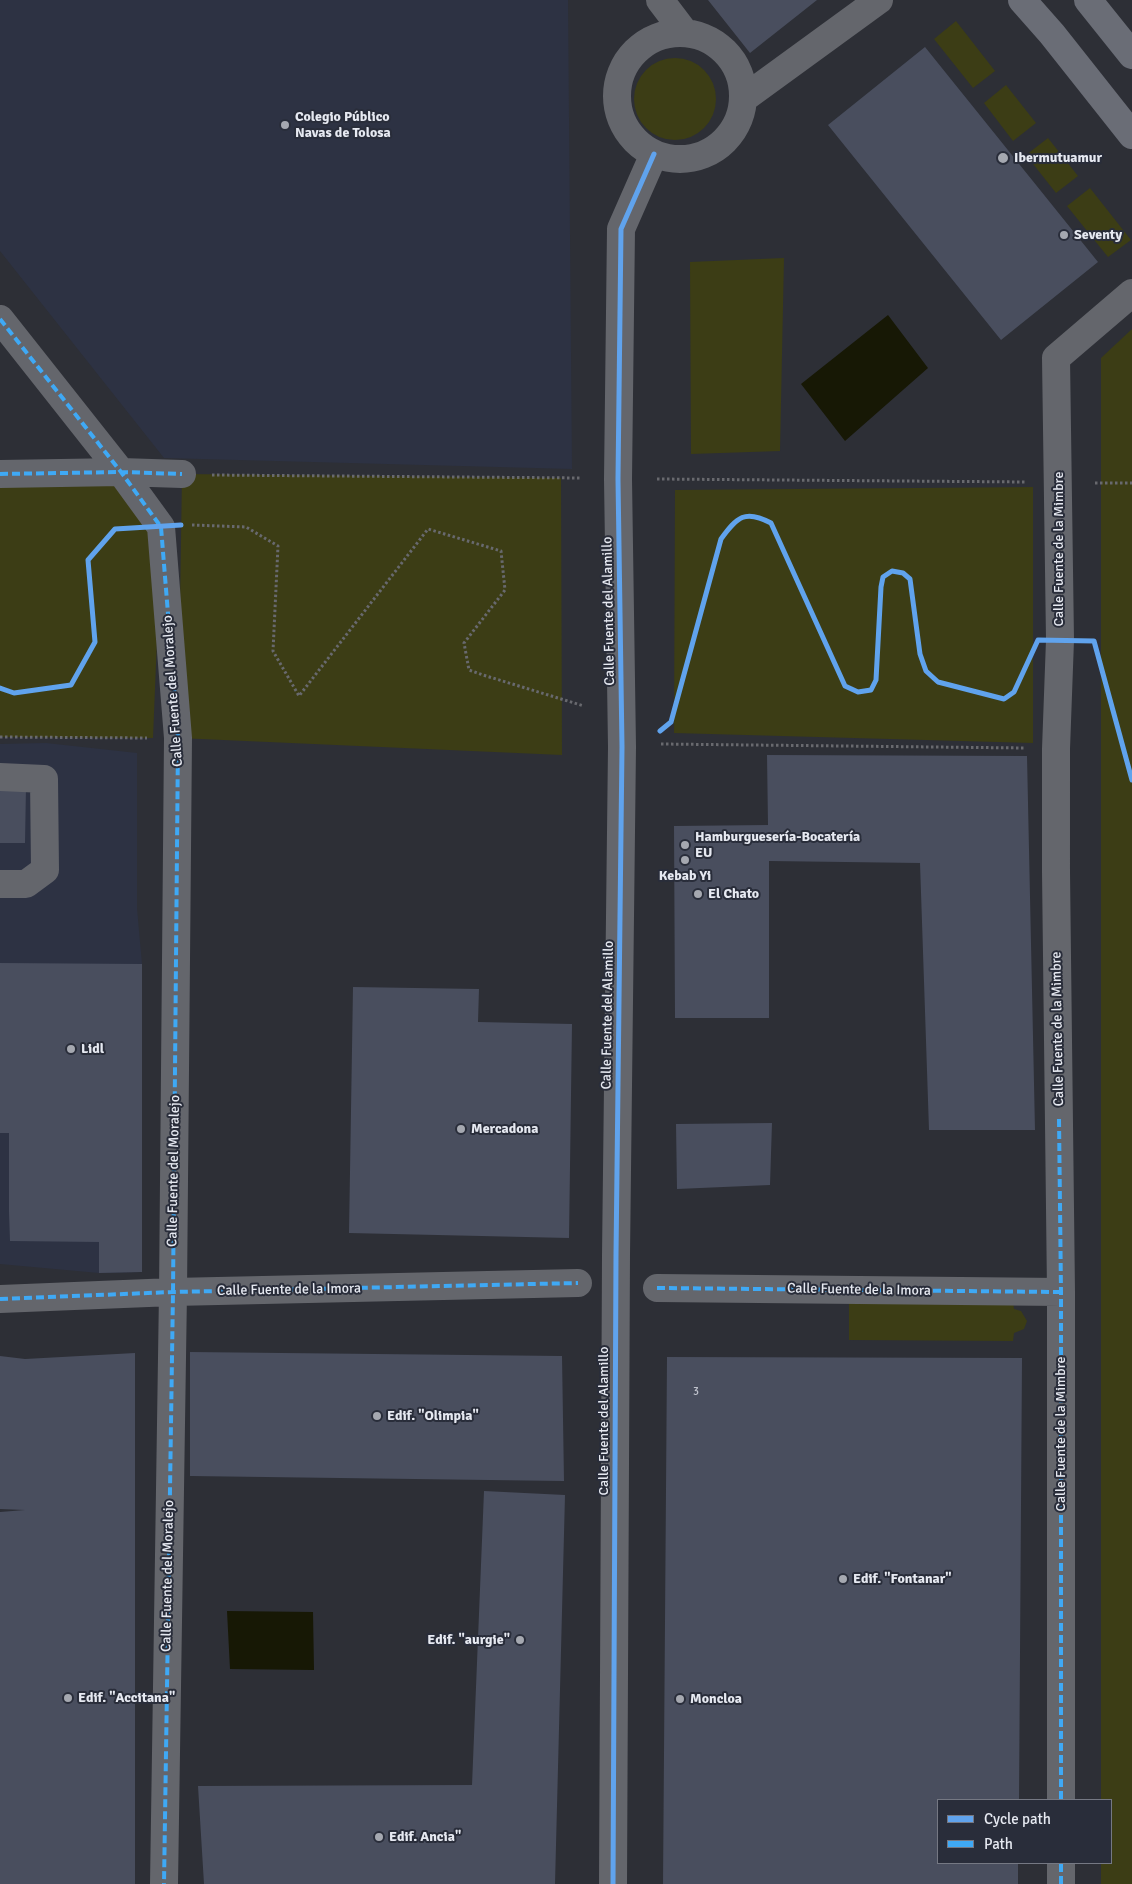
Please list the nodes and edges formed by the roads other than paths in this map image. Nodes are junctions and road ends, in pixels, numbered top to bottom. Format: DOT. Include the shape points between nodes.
graph roads {
  1 [pos="660,0"];
  2 [pos="879,0"];
  3 [pos="1022,0"];
  4 [pos="1088,0"];
  5 [pos="685,33"];
  6 [pos="1132,55"];
  7 [pos="743,99"];
  8 [pos="1132,135"];
  9 [pos="654,154"];
  10 [pos="1132,293"];
  11 [pos="0,319"];
  12 [pos="121,472"];
  13 [pos="0,474"];
  14 [pos="182,474"];
  15 [pos="0,777"];
  16 [pos="0,884"];
  17 [pos="578,1283"];
  18 [pos="657,1288"];
  19 [pos="173,1292"];
  20 [pos="1061,1292"];
  21 [pos="0,1299"];
  22 [pos="1060,1799"];
  23 [pos="1060,1864"];
  24 [pos="164,1884"];
  25 [pos="612,1884"];
  26 [pos="1060,1884"];
  1 -- 5 [label="street"];
  2 -- 7 [label="street"];
  3 -- 8 [label="main road"];
  4 -- 6 [label="main road"];
  5 -- 7 [label="street" via="704,37 721,48 733,62 741,80"];
  5 -- 9 [label="street" via="666,34 647,41 632,54 621,71 616,90 617,110 625,128 637,144"];
  7 -- 9 [label="street" via="740,118 729,136 714,150 695,158 674,159"];
  9 -- 25 [label="street, Calle Fuente del Alamillo" via="621,229 618,489 622,747"];
  10 -- 20 [label="street, Calle Fuente de la Mimbre" via="1056,358 1060,630 1056,872"];
  11 -- 12 [label="street"];
  12 -- 13 [label="street"];
  12 -- 14 [label="street"];
  12 -- 19 [label="street, Calle Fuente del Moralejo" via="171,526 178,738"];
  15 -- 16 [label="street" via="44,779 45,870 26,884"];
  17 -- 19 [label="street, Calle Fuente de la Imora"];
  18 -- 20 [label="street, Calle Fuente de la Imora"];
  19 -- 21 [label="street, Calle Fuente de la Imora"];
  19 -- 24 [label="street, Calle Fuente del Moralejo"];
  20 -- 22 [label="street, Calle Fuente de la Mimbre"];
  23 -- 26 [label="street"];
}
